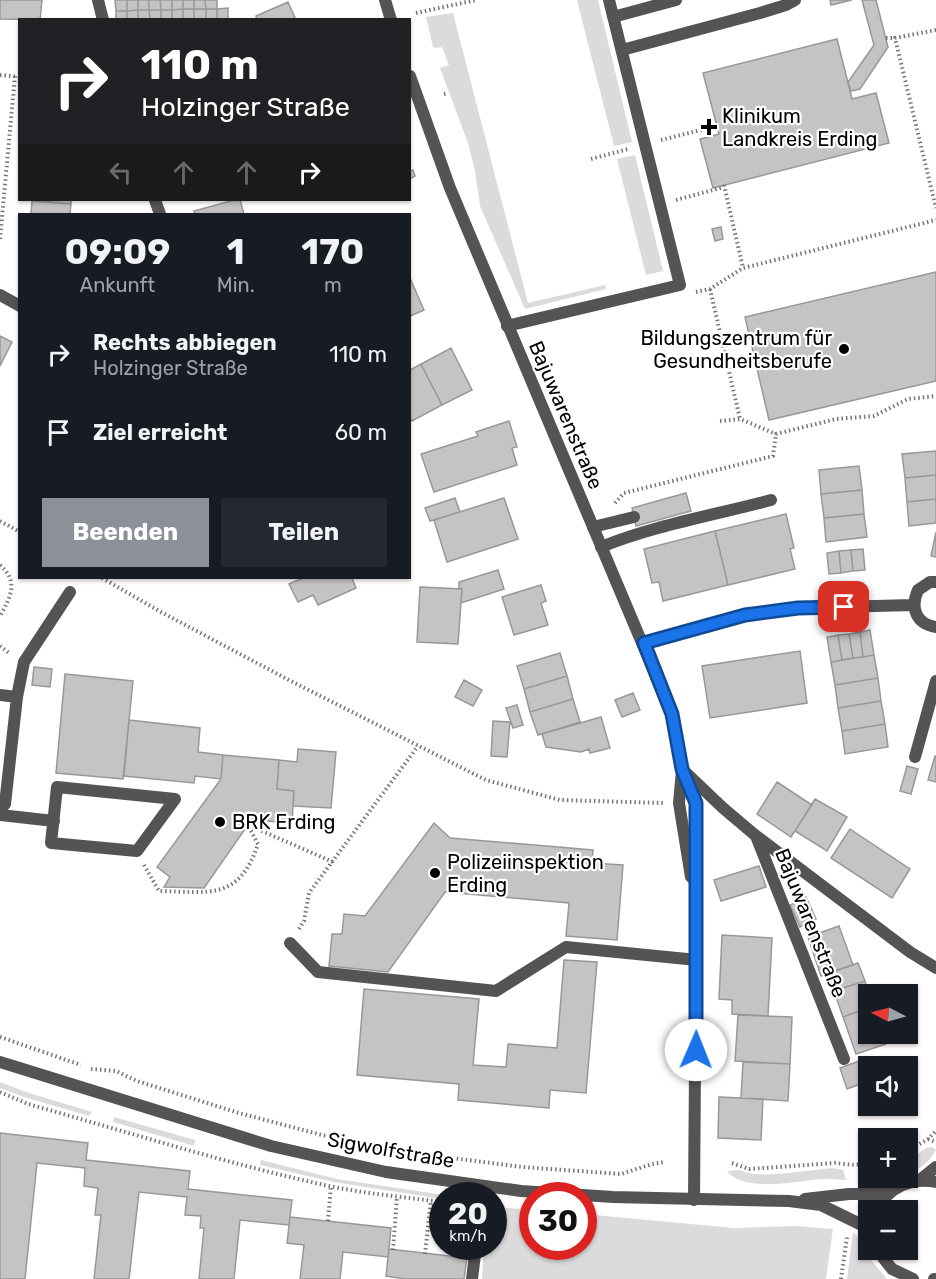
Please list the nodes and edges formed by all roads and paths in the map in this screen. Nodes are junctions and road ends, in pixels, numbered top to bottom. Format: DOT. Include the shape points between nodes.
graph roads {
  1 [pos="99,0"];
  2 [pos="386,0"];
  3 [pos="476,0"];
  4 [pos="609,0"];
  5 [pos="676,0"];
  6 [pos="795,0"];
  7 [pos="416,13"];
  8 [pos="613,17"];
  9 [pos="103,18"];
  10 [pos="390,18"];
  11 [pos="936,30"];
  12 [pos="886,38"];
  13 [pos="895,38"];
  14 [pos="622,50"];
  15 [pos="0,75"];
  16 [pos="17,77"];
  17 [pos="411,79"];
  18 [pos="717,126"];
  19 [pos="645,144"];
  20 [pos="610,153"];
  21 [pos="591,159"];
  22 [pos="699,194"];
  23 [pos="936,208"];
  24 [pos="936,220"];
  25 [pos="0,239"];
  26 [pos="743,268"];
  27 [pos="710,289"];
  28 [pos="693,293"];
  29 [pos="0,296"];
  30 [pos="18,305"];
  31 [pos="507,326"];
  32 [pos="936,396"];
  33 [pos="740,419"];
  34 [pos="720,421"];
  35 [pos="776,434"];
  36 [pos="771,501"];
  37 [pos="587,515"];
  38 [pos="634,517"];
  39 [pos="0,522"];
  40 [pos="593,527"];
  41 [pos="18,531"];
  42 [pos="601,547"];
  43 [pos="0,565"];
  44 [pos="104,579"];
  45 [pos="936,582"];
  46 [pos="70,592"];
  47 [pos="913,605"];
  48 [pos="0,616"];
  49 [pos="936,627"];
  50 [pos="644,643"];
  51 [pos="936,681"];
  52 [pos="0,695"];
  53 [pos="17,697"];
  54 [pos="418,746"];
  55 [pos="915,757"];
  56 [pos="682,769"];
  57 [pos="667,803"];
  58 [pos="0,810"];
  59 [pos="0,815"];
  60 [pos="54,821"];
  61 [pos="755,835"];
  62 [pos="137,851"];
  63 [pos="333,862"];
  64 [pos="695,896"];
  65 [pos="290,943"];
  66 [pos="697,960"];
  67 [pos="936,968"];
  68 [pos="0,1037"];
  69 [pos="844,1059"];
  70 [pos="0,1062"];
  71 [pos="0,1092"];
  72 [pos="936,1131"];
  73 [pos="928,1139"];
  74 [pos="936,1142"];
  75 [pos="918,1145"];
  76 [pos="253,1160"];
  77 [pos="664,1162"];
  78 [pos="732,1163"];
  79 [pos="858,1165"];
  80 [pos="251,1167"];
  81 [pos="936,1167"];
  82 [pos="920,1180"];
  83 [pos="439,1182"];
  84 [pos="936,1182"];
  85 [pos="331,1186"];
  86 [pos="507,1191"];
  87 [pos="888,1194"];
  88 [pos="397,1197"];
  89 [pos="429,1200"];
  90 [pos="694,1200"];
  91 [pos="884,1200"];
  92 [pos="789,1201"];
  93 [pos="429,1218"];
  94 [pos="328,1221"];
  95 [pos="858,1223"];
  96 [pos="848,1230"];
  97 [pos="393,1250"];
  98 [pos="425,1254"];
  99 [pos="474,1260"];
  100 [pos="883,1260"];
  101 [pos="900,1277"];
  102 [pos="472,1279"];
  103 [pos="841,1279"];
  104 [pos="913,1279"];
  1 -- 9 [label="street"];
  2 -- 10 [label="street"];
  3 -- 7 [label="path"];
  4 -- 8 [label="street"];
  5 -- 8 [label="street"];
  6 -- 14 [label="street"];
  8 -- 14 [label="street"];
  11 -- 13 [label="path"];
  12 -- 13 [label="path"];
  13 -- 23 [label="path"];
  14 -- 19 [label="street"];
  15 -- 16 [label="path"];
  16 -- 25 [label="path"];
  17 -- 31 [label="street, Bajuwarenstraße" via="444,173"];
  18 -- 19 [label="path"];
  19 -- 31 [label="street" via="680,285"];
  20 -- 21 [label="path"];
  22 -- 26 [label="path" via="724,186"];
  24 -- 26 [label="path"];
  26 -- 27 [label="path"];
  27 -- 28 [label="path"];
  27 -- 33 [label="path"];
  29 -- 30 [label="street"];
  31 -- 37 [label="street, Bajuwarenstraße"];
  32 -- 35 [label="path" via="908,399 874,416 836,419"];
  33 -- 34 [label="path"];
  33 -- 35 [label="path"];
  35 -- 37 [label="path" via="773,456 624,493 612,506"];
  36 -- 42 [label="street"];
  37 -- 40 [label="street, Bajuwarenstraße"];
  38 -- 40 [label="street"];
  39 -- 41 [label="path"];
  40 -- 42 [label="street, Bajuwarenstraße"];
  42 -- 50 [label="street, Bajuwarenstraße"];
  43 -- 48 [label="path" via="9,573 12,584 10,598"];
  44 -- 54 [label="path"];
  45 -- 47 [label="street" via="918,590"];
  46 -- 53 [label="street" via="24,662"];
  47 -- 49 [label="street" via="918,618"];
  47 -- 50 [label="street" via="798,608 745,615"];
  50 -- 56 [label="street, Bajuwarenstraße" via="672,714"];
  51 -- 55 [label="street"];
  52 -- 53 [label="street"];
  53 -- 58 [label="street" via="5,804"];
  54 -- 57 [label="path" via="486,780 560,800"];
  54 -- 63 [label="path"];
  56 -- 61 [label="street, Bajuwarenstraße"];
  56 -- 64 [label="street, Bajuwarenstraße" via="679,803"];
  56 -- 64 [label="street, Bajuwarenstraße" via="696,803"];
  59 -- 60 [label="street"];
  60 -- 62 [label="street" via="51,843"];
  60 -- 62 [label="street" via="57,787 175,799"];
  61 -- 67 [label="street, Bajuwarenstraße"];
  61 -- 69 [label="street, Bajuwarenstraße"];
  62 -- 63 [label="path" via="159,891 215,893 241,878 258,844 248,825"];
  63 -- 65 [label="path" via="309,893 304,921"];
  64 -- 66 [label="street, Bajuwarenstraße"];
  65 -- 66 [label="street" via="318,972 496,991 566,947"];
  66 -- 90 [label="street, Bajuwarenstraße"];
  68 -- 77 [label="path" via="93,1070 116,1071 238,1113 391,1150 522,1167 621,1174"];
  70 -- 83 [label="street, Sigwolfstraße" via="271,1146"];
  71 -- 80 [label="path" via="28,1104"];
  72 -- 73 [label="path"];
  73 -- 74 [label="path"];
  73 -- 75 [label="path"];
  76 -- 80 [label="path"];
  78 -- 79 [label="path" via="749,1169"];
  80 -- 85 [label="path"];
  81 -- 82 [label="street"];
  82 -- 84 [label="street"];
  82 -- 87 [label="street" via="903,1184"];
  85 -- 88 [label="path"];
  85 -- 94 [label="path"];
  86 -- 90 [label="street, Sigwolfstraße"];
  87 -- 91 [label="street"];
  87 -- 92 [label="street, Sigwolfstraße"];
  88 -- 89 [label="path"];
  88 -- 97 [label="path"];
  90 -- 92 [label="street, Sigwolfstraße"];
  92 -- 95 [label="street, Sigwolfstraße" via="821,1205"];
  93 -- 98 [label="path"];
  96 -- 103 [label="path"];
  99 -- 102 [label="street"];
  100 -- 101 [label="street"];
  101 -- 104 [label="street"];
}
